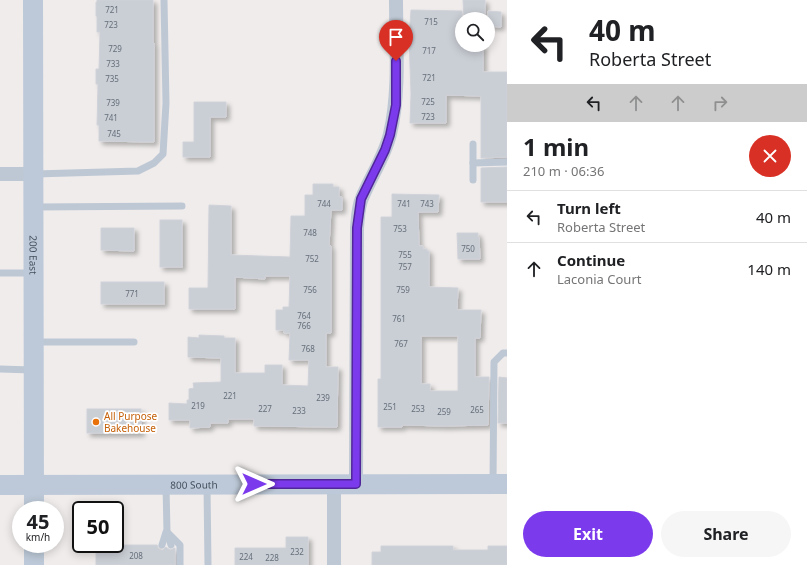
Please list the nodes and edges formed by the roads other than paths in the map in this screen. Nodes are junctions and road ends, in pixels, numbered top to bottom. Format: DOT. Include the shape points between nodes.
graph roads {
  1 [pos="33,0"];
  2 [pos="164,0"];
  3 [pos="396,0"];
  4 [pos="473,144"];
  5 [pos="473,162"];
  6 [pos="507,162"];
  7 [pos="0,174"];
  8 [pos="33,174"];
  9 [pos="473,180"];
  10 [pos="182,206"];
  11 [pos="33,207"];
  12 [pos="0,273"];
  13 [pos="33,273"];
  14 [pos="34,342"];
  15 [pos="134,342"];
  16 [pos="507,353"];
  17 [pos="0,369"];
  18 [pos="34,370"];
  19 [pos="0,484"];
  20 [pos="34,484"];
  21 [pos="166,484"];
  22 [pos="207,484"];
  23 [pos="334,484"];
  24 [pos="356,484"];
  25 [pos="500,484"];
  26 [pos="34,501"];
  27 [pos="166,532"];
  28 [pos="162,545"];
  29 [pos="171,545"];
  30 [pos="34,553"];
  31 [pos="34,565"];
  32 [pos="180,565"];
  33 [pos="208,565"];
  34 [pos="334,565"];
  1 -- 8 [label="street, 200 East"];
  2 -- 8 [label="lane" via="166,103 163,154 154,163 138,171"];
  3 -- 24 [label="street" via="396,105 385,150 361,199 358,213"];
  4 -- 5 [label="lane"];
  5 -- 6 [label="lane"];
  5 -- 9 [label="lane"];
  7 -- 8 [label="street"];
  8 -- 11 [label="street, 200 East"];
  10 -- 11 [label="lane"];
  11 -- 13 [label="street, 200 East"];
  12 -- 13 [label="lane"];
  13 -- 14 [label="street, 200 East"];
  14 -- 15 [label="lane"];
  14 -- 18 [label="street, 200 East"];
  16 -- 25 [label="lane" via="503,353 494,362"];
  17 -- 18 [label="lane"];
  18 -- 20 [label="street, 200 East"];
  19 -- 20 [label="street, 800 South"];
  20 -- 21 [label="street, 800 South"];
  20 -- 26 [label="street, 200 East"];
  21 -- 22 [label="street, 800 South"];
  21 -- 27 [label="lane"];
  22 -- 23 [label="street, 800 South"];
  22 -- 33 [label="lane"];
  23 -- 24 [label="street, 800 South"];
  23 -- 34 [label="street"];
  24 -- 25 [label="street, 800 South"];
  27 -- 28 [label="lane"];
  27 -- 29 [label="lane"];
  27 -- 32 [label="lane" via="180,545"];
  30 -- 31 [label="street"];
}
